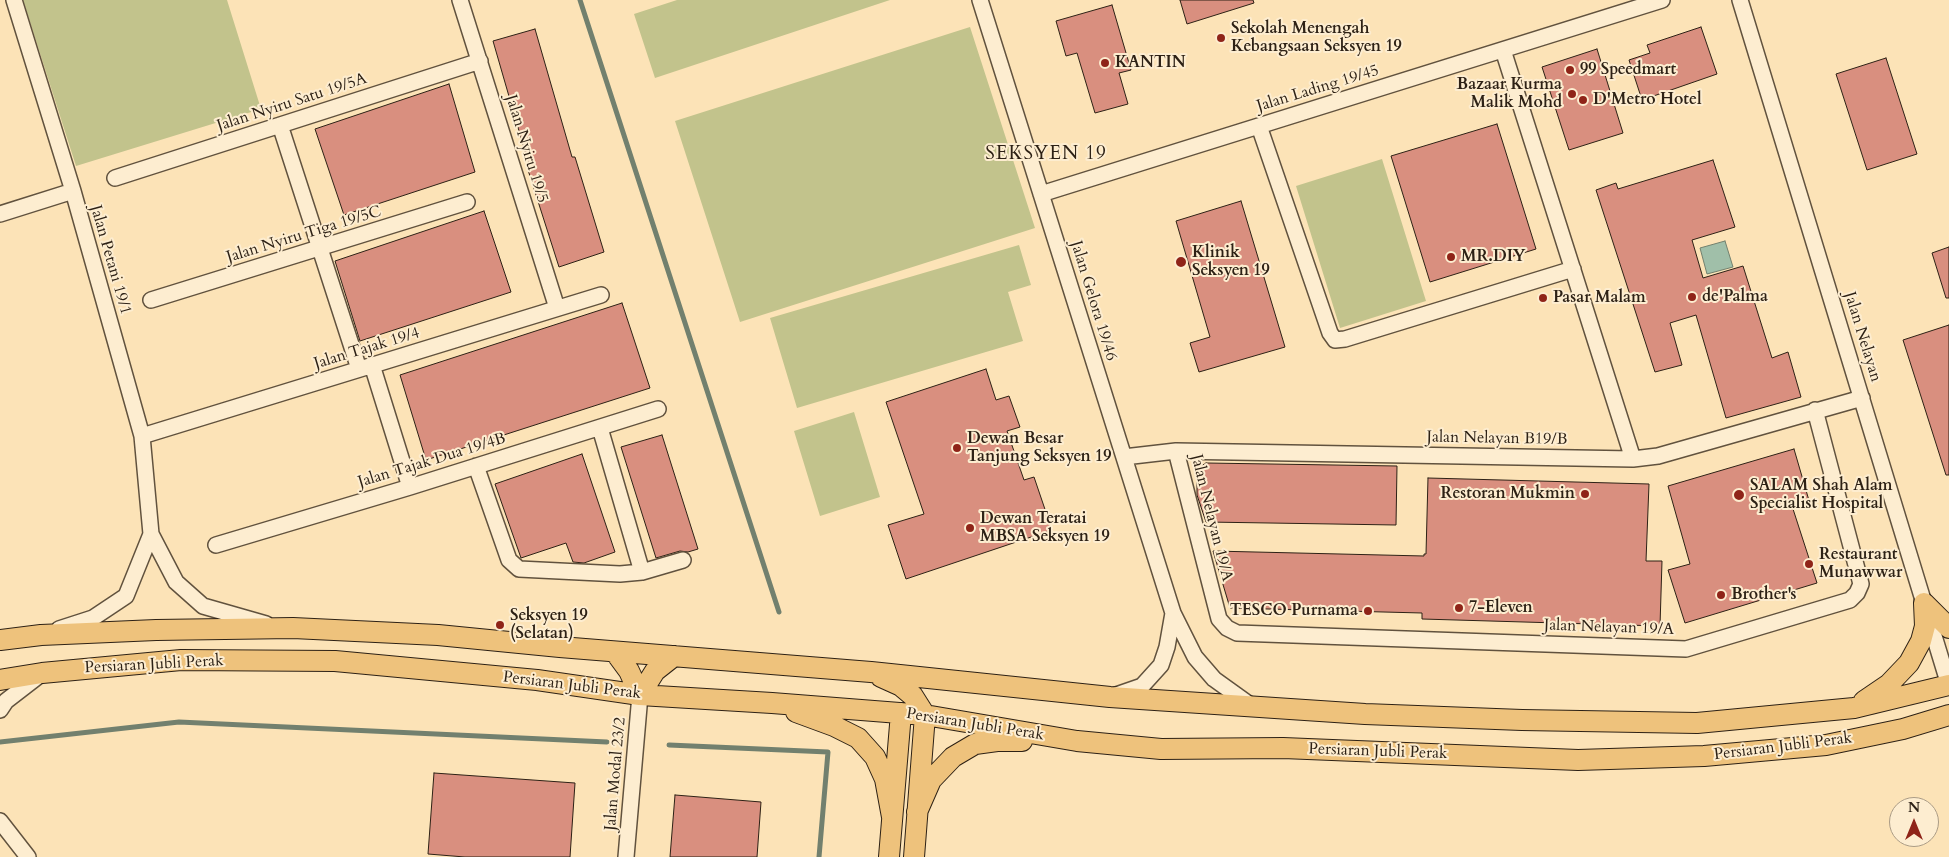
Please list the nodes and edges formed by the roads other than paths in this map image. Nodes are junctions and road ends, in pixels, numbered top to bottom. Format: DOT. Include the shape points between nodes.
graph roads {
  1 [pos="14,0"];
  2 [pos="460,0"];
  3 [pos="980,0"];
  4 [pos="1662,0"];
  5 [pos="1740,0"];
  6 [pos="1503,50"];
  7 [pos="480,61"];
  8 [pos="280,125"];
  9 [pos="1259,126"];
  10 [pos="115,178"];
  11 [pos="73,191"];
  12 [pos="1041,194"];
  13 [pos="467,202"];
  14 [pos="0,214"];
  15 [pos="320,248"];
  16 [pos="1572,269"];
  17 [pos="601,295"];
  18 [pos="151,300"];
  19 [pos="558,308"];
  20 [pos="365,367"];
  21 [pos="1862,398"];
  22 [pos="658,409"];
  23 [pos="1815,410"];
  24 [pos="600,428"];
  25 [pos="142,436"];
  26 [pos="1176,451"];
  27 [pos="1124,457"];
  28 [pos="1633,459"];
  29 [pos="476,466"];
  30 [pos="410,487"];
  31 [pos="151,534"];
  32 [pos="216,545"];
  33 [pos="683,560"];
  34 [pos="642,572"];
  35 [pos="1924,603"];
  36 [pos="1173,613"];
  37 [pos="293,628"];
  38 [pos="1949,628"];
  39 [pos="40,635"];
  40 [pos="0,640"];
  41 [pos="615,652"];
  42 [pos="674,656"];
  43 [pos="871,672"];
  44 [pos="42,673"];
  45 [pos="0,680"];
  46 [pos="950,680"];
  47 [pos="1949,685"];
  48 [pos="640,695"];
  49 [pos="913,696"];
  50 [pos="1110,697"];
  51 [pos="772,703"];
  52 [pos="1254,708"];
  53 [pos="1854,708"];
  54 [pos="0,710"];
  55 [pos="901,714"];
  56 [pos="925,715"];
  57 [pos="1949,716"];
  58 [pos="1077,741"];
  59 [pos="917,812"];
  60 [pos="892,817"];
  61 [pos="0,820"];
  62 [pos="28,857"];
  63 [pos="626,857"];
  64 [pos="889,857"];
  65 [pos="914,857"];
  1 -- 11 [label="street, Jalan Petani 19/1"];
  2 -- 7 [label="street, Jalan Nyiru 19/5"];
  3 -- 12 [label="street, Jalan Gelora 19/46"];
  4 -- 6 [label="street, Jalan Lading 19/45"];
  5 -- 21 [label="street, Jalan Nelayan"];
  6 -- 9 [label="street, Jalan Lading 19/45"];
  6 -- 16 [label="street"];
  7 -- 8 [label="street, Jalan Nyiru Satu 19/5A"];
  7 -- 19 [label="street, Jalan Nyiru 19/5"];
  8 -- 10 [label="street, Jalan Nyiru Satu 19/5A"];
  8 -- 15 [label="street"];
  9 -- 12 [label="street, Jalan Lading 19/45"];
  9 -- 16 [label="street" via="1335,340"];
  11 -- 14 [label="street"];
  11 -- 25 [label="street, Jalan Petani 19/1"];
  12 -- 27 [label="street, Jalan Gelora 19/46"];
  13 -- 15 [label="street, Jalan Nyiru Tiga 19/5C"];
  15 -- 18 [label="street, Jalan Nyiru Tiga 19/5C"];
  15 -- 20 [label="street"];
  16 -- 28 [label="street"];
  17 -- 19 [label="street, Jalan Tajak 19/4"];
  19 -- 20 [label="street, Jalan Tajak 19/4"];
  20 -- 25 [label="street, Jalan Tajak 19/4"];
  20 -- 30 [label="street"];
  21 -- 23 [label="street, Jalan Nelayan B19/B"];
  21 -- 35 [label="street, Jalan Nelayan"];
  22 -- 24 [label="street, Jalan Tajak Dua 19/4B"];
  23 -- 26 [label="street, Jalan Nelayan 19/A" via="1861,584 1857,593 1850,600 1686,649 1237,633 1218,619"];
  23 -- 28 [label="street, Jalan Nelayan B19/B" via="1658,456"];
  24 -- 29 [label="street, Jalan Tajak Dua 19/4B"];
  24 -- 34 [label="street"];
  25 -- 31 [label="street, Jalan Petani 19/1"];
  26 -- 27 [label="street, Jalan Nelayan B19/B"];
  26 -- 28 [label="street, Jalan Nelayan B19/B"];
  27 -- 36 [label="street, Jalan Gelora 19/46"];
  29 -- 30 [label="street, Jalan Tajak Dua 19/4B"];
  29 -- 34 [label="street" via="509,560 519,569 620,574"];
  30 -- 32 [label="street, Jalan Tajak Dua 19/4B"];
  31 -- 37 [label="street, Jalan Petani 19/1" via="176,582 203,606"];
  31 -- 39 [label="street, Jalan Petani 19/1" via="126,596 93,618"];
  33 -- 34 [label="street"];
  35 -- 38 [label="main road"];
  35 -- 47 [label="street, Jalan Nelayan"];
  35 -- 53 [label="main road" via="1925,626 1909,663 1889,684"];
  36 -- 50 [label="street, Jalan Gelora 19/46" via="1161,665 1142,686"];
  36 -- 52 [label="street, Jalan Gelora 19/46" via="1195,657 1214,679"];
  37 -- 39 [label="main road, Persiaran Jubli Perak"];
  37 -- 41 [label="main road, Persiaran Jubli Perak" via="438,635"];
  39 -- 40 [label="main road, Persiaran Jubli Perak"];
  41 -- 42 [label="main road, Persiaran Jubli Perak"];
  41 -- 48 [label="main road" via="629,671"];
  42 -- 43 [label="main road, Persiaran Jubli Perak"];
  42 -- 48 [label="main road" via="655,670"];
  43 -- 46 [label="main road, Persiaran Jubli Perak"];
  43 -- 49 [label="main road" via="901,686"];
  44 -- 45 [label="main road, Persiaran Jubli Perak"];
  44 -- 48 [label="main road, Persiaran Jubli Perak" via="181,660 335,661 537,680"];
  44 -- 54 [label="street" via="6,701"];
  46 -- 49 [label="main road"];
  46 -- 50 [label="main road, Persiaran Jubli Perak"];
  47 -- 53 [label="main road, Persiaran Jubli Perak"];
  48 -- 51 [label="main road, Persiaran Jubli Perak"];
  48 -- 63 [label="street, Jalan Modal 23/2"];
  49 -- 55 [label="main road"];
  49 -- 56 [label="main road"];
  50 -- 52 [label="main road, Persiaran Jubli Perak"];
  51 -- 55 [label="main road, Persiaran Jubli Perak"];
  51 -- 60 [label="main road" via="858,738 875,758 885,779"];
  52 -- 53 [label="main road, Persiaran Jubli Perak" via="1522,720 1697,723"];
  55 -- 56 [label="main road, Persiaran Jubli Perak"];
  55 -- 60 [label="main road"];
  56 -- 58 [label="main road, Persiaran Jubli Perak"];
  56 -- 59 [label="main road"];
  57 -- 58 [label="main road, Persiaran Jubli Perak" via="1826,745 1704,756 1588,760 1283,748 1161,749"];
  58 -- 59 [label="main road" via="975,744 953,758 931,780"];
  59 -- 65 [label="main road"];
  60 -- 64 [label="main road"];
  61 -- 62 [label="street"];
}
